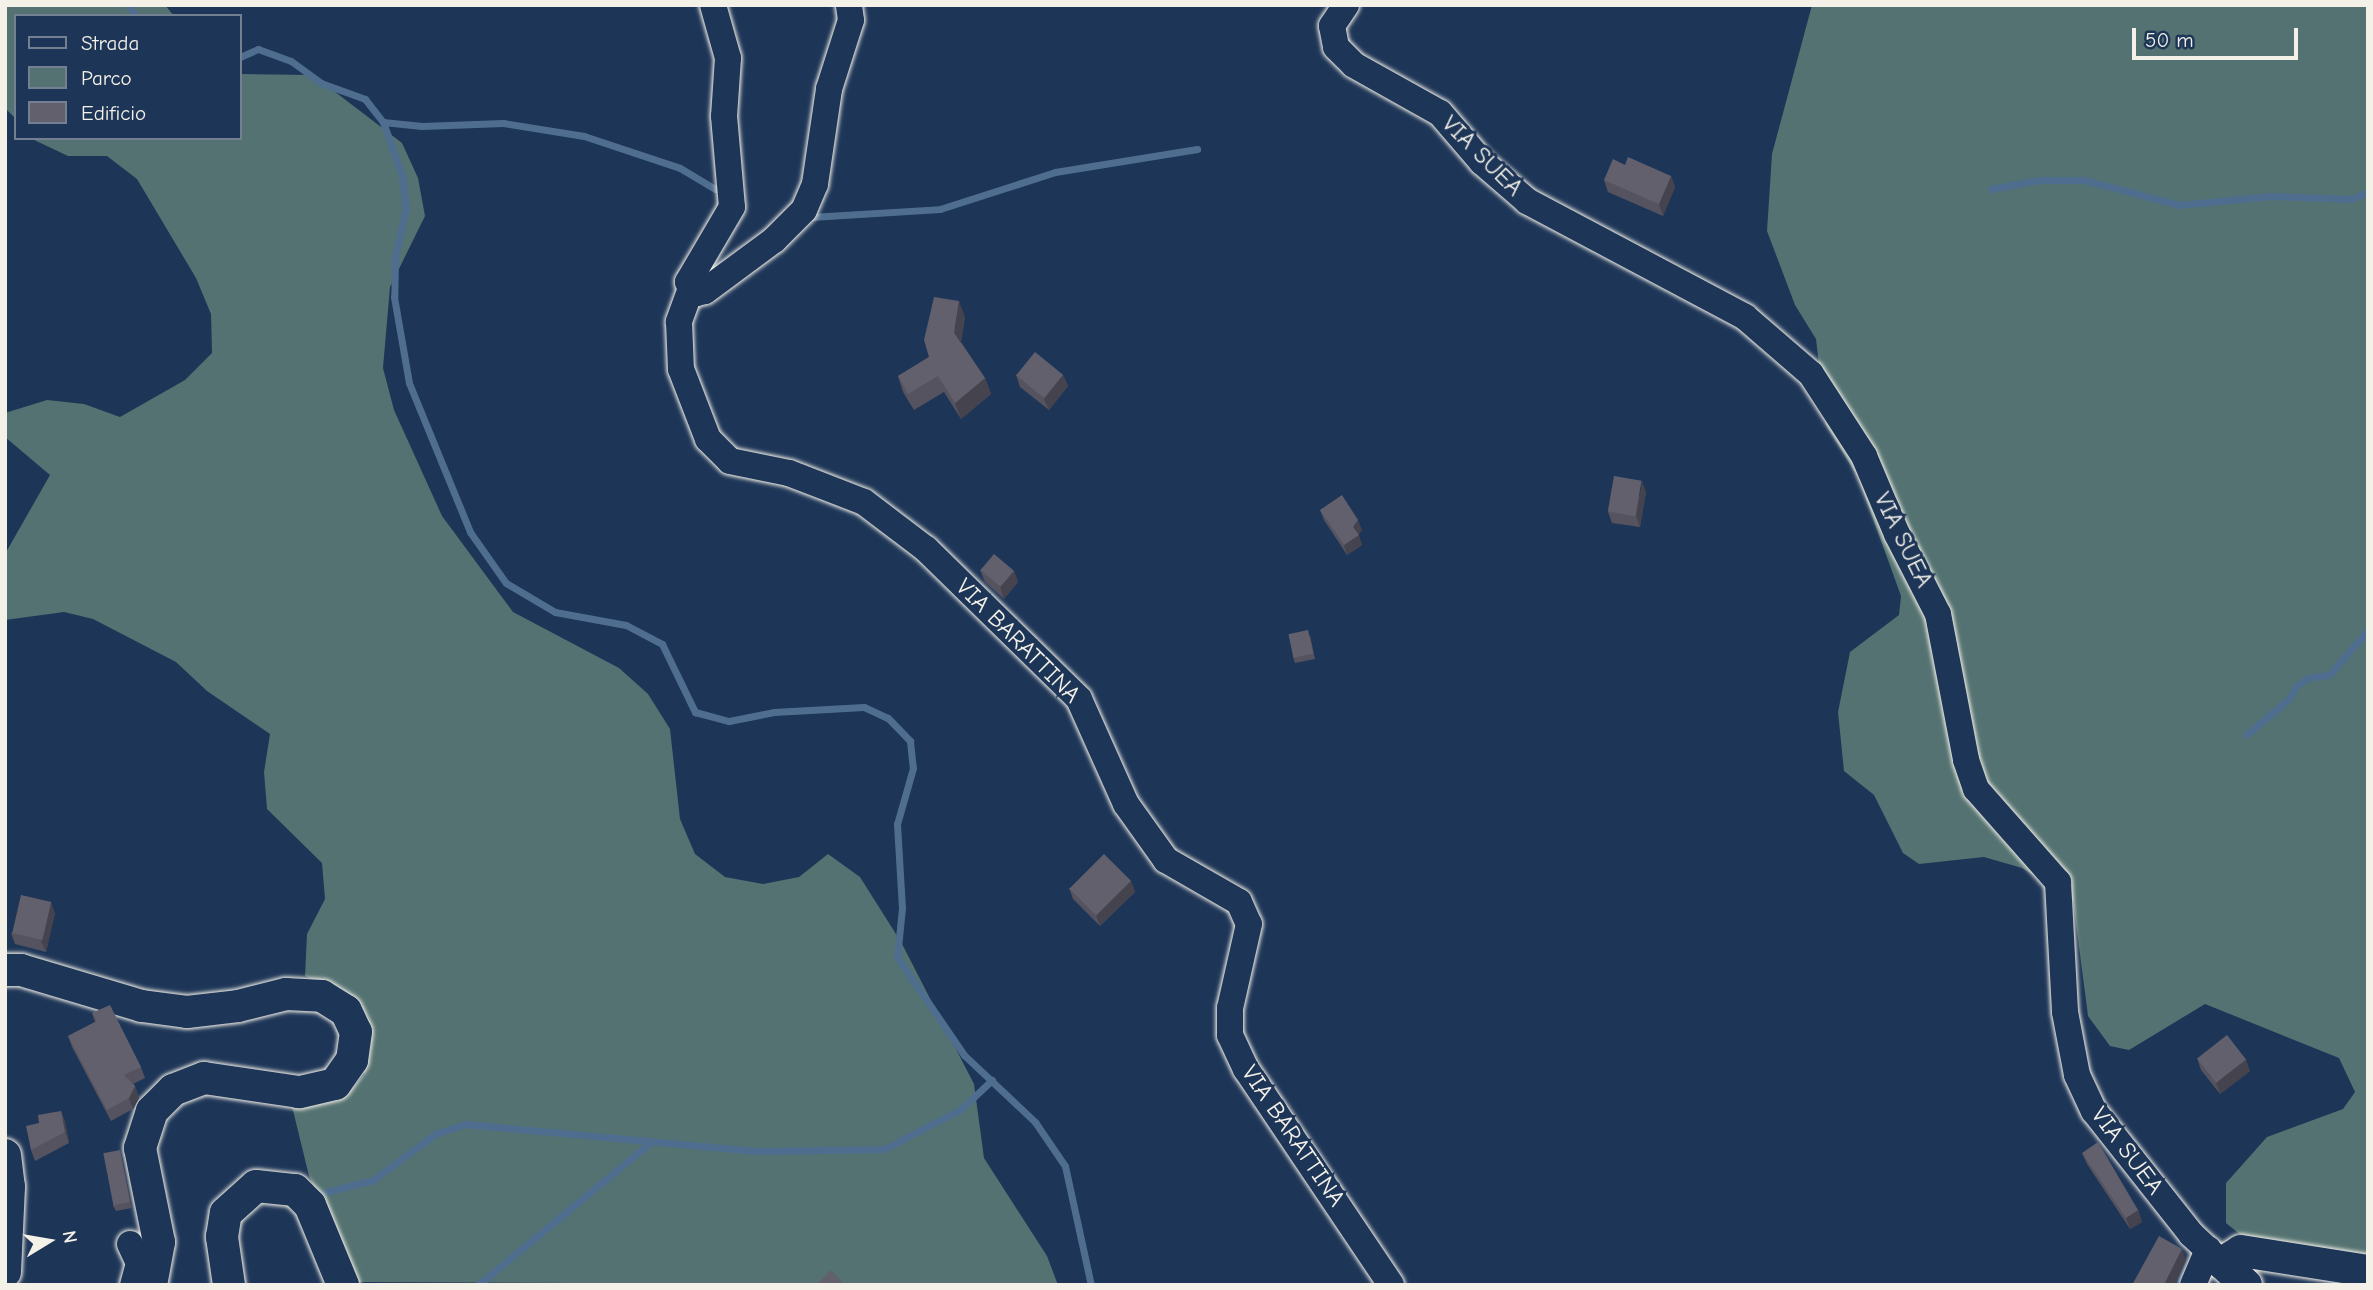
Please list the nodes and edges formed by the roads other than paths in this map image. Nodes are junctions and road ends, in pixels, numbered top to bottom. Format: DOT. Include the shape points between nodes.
graph roads {
  1 [pos="713,5"];
  2 [pos="849,5"];
  3 [pos="1346,5"];
  4 [pos="690,290"];
  5 [pos="5,970"];
  6 [pos="5,1155"];
  7 [pos="130,1244"];
  8 [pos="2215,1256"];
  9 [pos="2368,1271"];
  10 [pos="5,1272"];
  11 [pos="133,1285"];
  12 [pos="151,1285"];
  13 [pos="229,1285"];
  14 [pos="342,1285"];
  15 [pos="1391,1285"];
  16 [pos="2193,1285"];
  17 [pos="2246,1285"];
  1 -- 4 [label="street, VIA BARATTINA" via="728,58 724,116 732,207 727,223 694,268"];
  2 -- 4 [label="street" via="851,20 829,89 815,184 804,210 774,240 705,291"];
  3 -- 8 [label="street, VIA SUEA" via="1332,26 1336,47 1354,65 1440,113 1482,162 1527,201 1745,317 1811,374 1864,456 1938,614 1966,760 1976,789 2058,882 2066,1012 2077,1075 2094,1111 2191,1234"];
  4 -- 15 [label="street, VIA BARATTINA" via="679,322 681,369 708,439 730,461 789,473 864,502 926,549 1079,699 1126,804 1166,860 1239,902 1249,924 1230,1008 1230,1035 1246,1069"];
  5 -- 12 [label="street" via="21,970 142,1006 187,1012 286,994 321,996 346,1012 356,1032 352,1060 335,1084 299,1092 204,1078 173,1090 152,1111 140,1148 159,1242"];
  6 -- 10 [label="street" via="9,1187"];
  7 -- 11 [label="street" via="139,1264"];
  8 -- 9 [label="street" via="2241,1251"];
  8 -- 16 [label="street"];
  8 -- 17 [label="street"];
  13 -- 14 [label="street" via="222,1237 226,1213 256,1186 295,1190 310,1205"];
}
